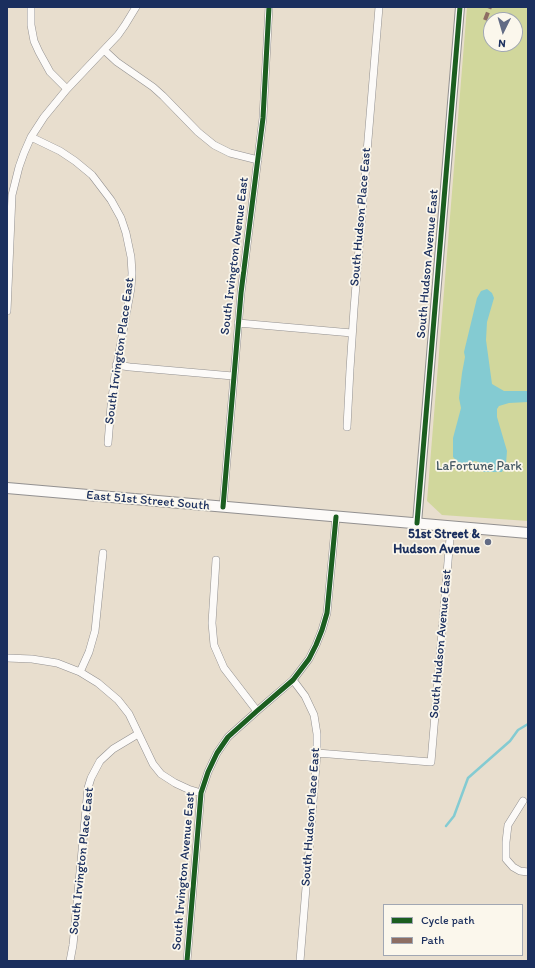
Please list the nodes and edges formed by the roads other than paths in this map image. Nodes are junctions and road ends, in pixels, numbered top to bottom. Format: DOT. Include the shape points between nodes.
graph roads {
  1 [pos="31,7"];
  2 [pos="136,7"];
  3 [pos="269,7"];
  4 [pos="379,7"];
  5 [pos="460,7"];
  6 [pos="104,50"];
  7 [pos="67,89"];
  8 [pos="31,137"];
  9 [pos="258,160"];
  10 [pos="7,303"];
  11 [pos="7,310"];
  12 [pos="238,323"];
  13 [pos="352,333"];
  14 [pos="116,365"];
  15 [pos="233,376"];
  16 [pos="347,427"];
  17 [pos="108,443"];
  18 [pos="7,488"];
  19 [pos="223,507"];
  20 [pos="336,517"];
  21 [pos="417,523"];
  22 [pos="451,526"];
  23 [pos="528,533"];
  24 [pos="103,552"];
  25 [pos="216,560"];
  26 [pos="7,658"];
  27 [pos="80,672"];
  28 [pos="293,680"];
  29 [pos="257,711"];
  30 [pos="138,734"];
  31 [pos="317,753"];
  32 [pos="201,793"];
  33 [pos="523,801"];
  34 [pos="528,872"];
  35 [pos="70,961"];
  36 [pos="187,961"];
  37 [pos="300,961"];
  1 -- 7 [label="street" via="34,41 50,72"];
  2 -- 6 [label="street"];
  3 -- 9 [label="street, South Irvington Avenue East"];
  4 -- 13 [label="street, South Hudson Place East"];
  5 -- 21 [label="street, South Hudson Avenue East"];
  6 -- 7 [label="street"];
  6 -- 9 [label="street" via="154,87 214,145 234,154"];
  7 -- 8 [label="street"];
  8 -- 10 [label="street" via="19,167 12,195"];
  8 -- 14 [label="street, South Irvington Place East" via="75,161 92,175 121,218 130,248 132,273 131,294"];
  9 -- 12 [label="street, South Irvington Avenue East"];
  10 -- 11 [label="street"];
  12 -- 13 [label="street"];
  12 -- 15 [label="street, South Irvington Avenue East"];
  13 -- 16 [label="street, South Hudson Place East"];
  14 -- 15 [label="street"];
  14 -- 17 [label="street, South Irvington Place East"];
  15 -- 19 [label="street, South Irvington Avenue East"];
  18 -- 19 [label="main road, East 51st Street South"];
  19 -- 20 [label="main road, East 51st Street South"];
  20 -- 21 [label="main road, East 51st Street South"];
  20 -- 28 [label="street, South Irvington Avenue East" via="324,624 309,659"];
  21 -- 22 [label="main road, East 51st Street South"];
  22 -- 23 [label="main road, East 51st Street South"];
  22 -- 31 [label="street, South Hudson Avenue East" via="431,762"];
  24 -- 27 [label="street" via="94,631 89,652"];
  25 -- 29 [label="street" via="212,623 214,645 224,668"];
  26 -- 27 [label="street" via="57,663"];
  27 -- 30 [label="street" via="118,700 129,714"];
  28 -- 29 [label="street, South Irvington Avenue East"];
  28 -- 31 [label="street, South Hudson Place East" via="305,696 314,715"];
  29 -- 32 [label="street, South Irvington Avenue East" via="228,737 217,753"];
  30 -- 32 [label="street" via="161,774 175,784"];
  30 -- 35 [label="street, South Irvington Place East" via="113,749 100,761 88,788"];
  31 -- 37 [label="street, South Hudson Place East"];
  32 -- 36 [label="street, South Irvington Avenue East"];
  33 -- 34 [label="street" via="508,825 506,859 513,867"];
}
